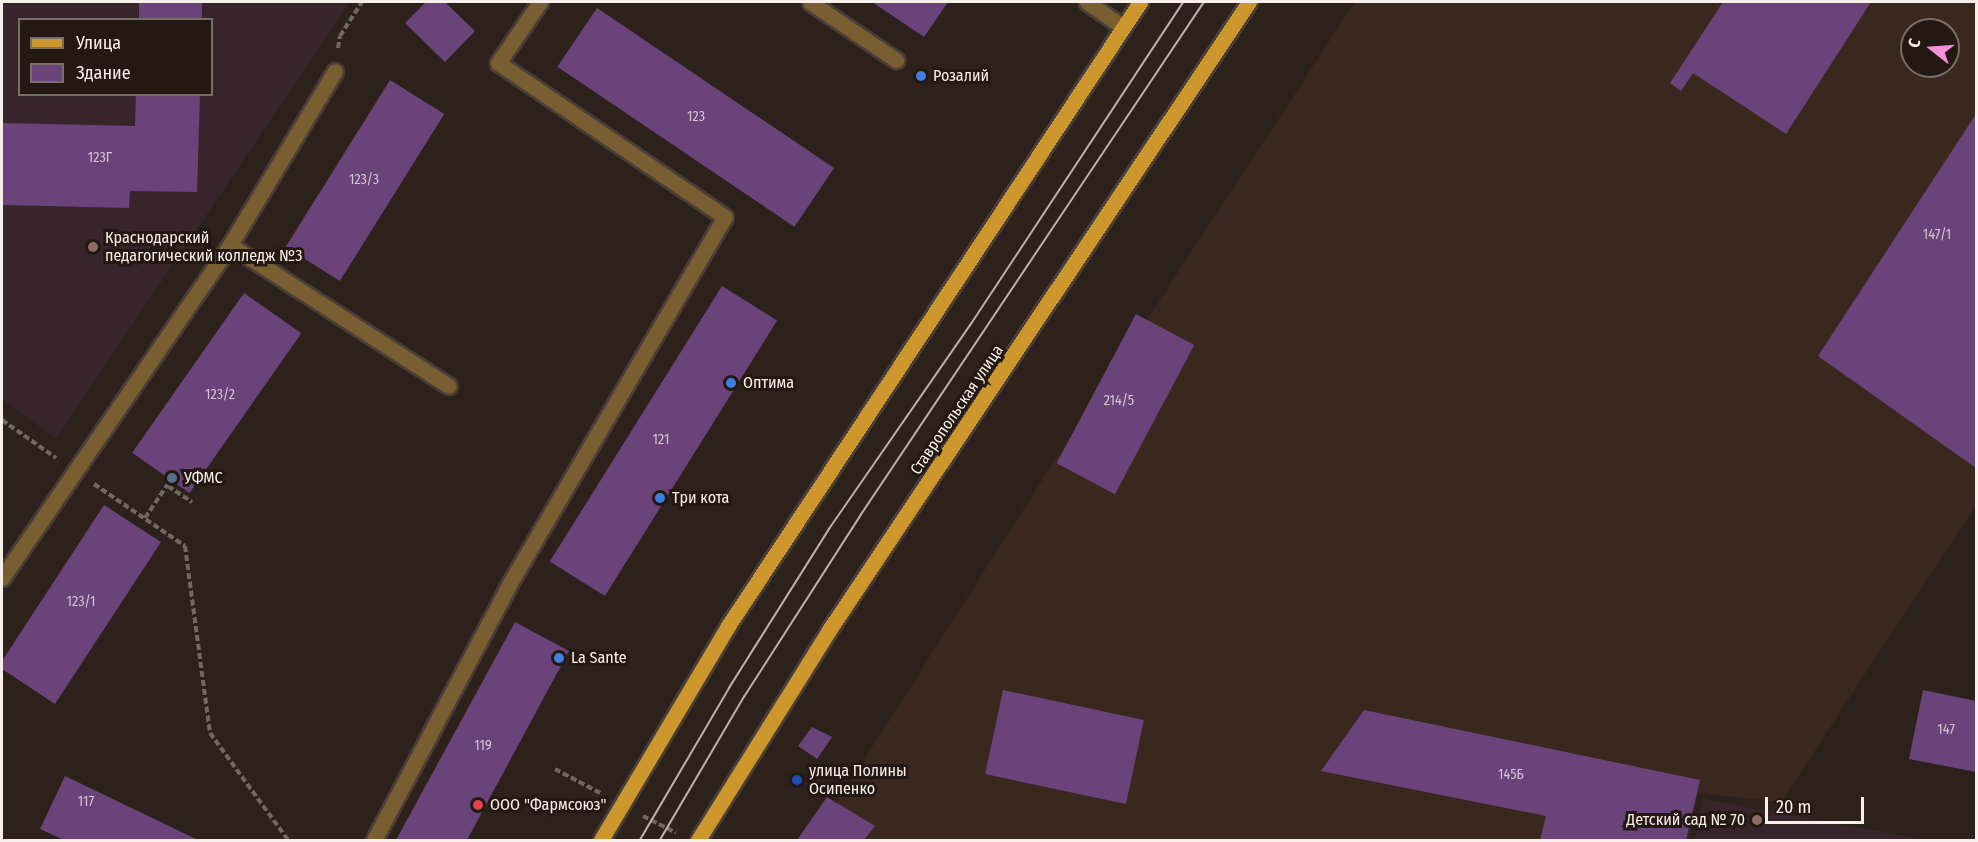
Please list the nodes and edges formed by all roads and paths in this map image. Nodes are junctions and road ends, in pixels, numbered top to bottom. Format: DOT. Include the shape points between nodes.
graph roads {
  1 [pos="362,2"];
  2 [pos="540,2"];
  3 [pos="810,2"];
  4 [pos="1087,2"];
  5 [pos="1140,2"];
  6 [pos="1249,2"];
  7 [pos="1123,27"];
  8 [pos="896,60"];
  9 [pos="335,71"];
  10 [pos="230,245"];
  11 [pos="449,386"];
  12 [pos="2,420"];
  13 [pos="75,471"];
  14 [pos="172,478"];
  15 [pos="167,486"];
  16 [pos="192,502"];
  17 [pos="145,518"];
  18 [pos="2,578"];
  19 [pos="288,840"];
  20 [pos="374,840"];
  21 [pos="601,840"];
  22 [pos="698,840"];
  1 -- 9 [label="path" via="340,36"];
  2 -- 20 [label="lane" via="498,63 725,217 510,583"];
  3 -- 8 [label="lane"];
  4 -- 7 [label="lane"];
  5 -- 7 [label="main road"];
  6 -- 22 [label="main road, Ставропольская улица" via="830,630"];
  7 -- 21 [label="main road" via="728,626"];
  9 -- 10 [label="lane"];
  10 -- 11 [label="lane"];
  10 -- 13 [label="lane"];
  12 -- 13 [label="path"];
  13 -- 17 [label="path"];
  13 -- 18 [label="lane"];
  14 -- 15 [label="path"];
  15 -- 16 [label="path"];
  15 -- 17 [label="path"];
  17 -- 19 [label="path" via="185,546 210,733"];
}
